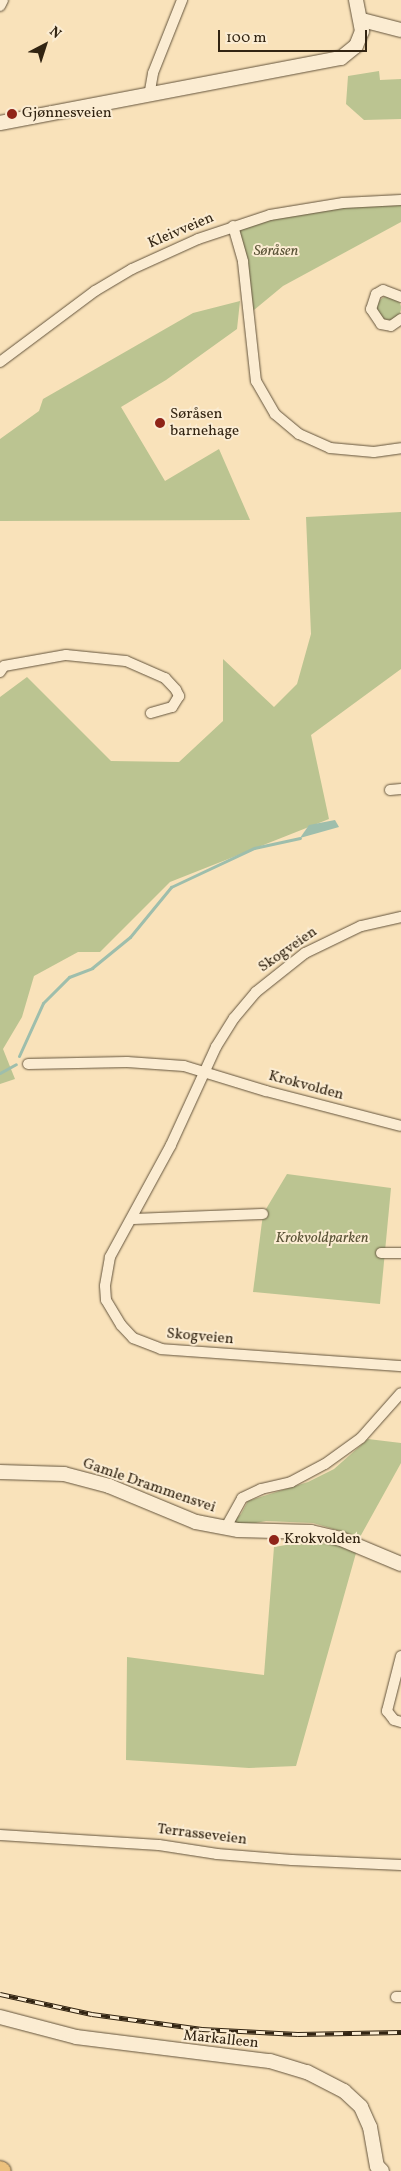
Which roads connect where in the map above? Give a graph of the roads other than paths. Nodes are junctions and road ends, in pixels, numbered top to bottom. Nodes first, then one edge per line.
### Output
1 (3, 0) edge
2 (182, 0) edge
3 (356, 0) edge
4 (0, 6) edge
5 (362, 26) junction
6 (401, 31) edge
7 (149, 96) junction
8 (0, 123) edge
9 (401, 200) edge
10 (233, 226) junction
11 (401, 296) edge
12 (401, 318) edge
13 (0, 362) edge
14 (401, 448) edge
15 (0, 672) edge
16 (151, 713) dead end
17 (401, 789) edge
18 (390, 790) dead end
19 (401, 916) edge
20 (28, 1064) dead end
21 (204, 1072) junction
22 (401, 1126) edge
23 (263, 1214) dead end
24 (132, 1219) junction
25 (381, 1253) dead end
26 (401, 1254) edge
27 (401, 1366) edge
28 (401, 1393) edge
29 (0, 1472) edge
30 (225, 1528) junction
31 (401, 1564) edge
32 (401, 1656) edge
33 (401, 1722) edge
34 (0, 1835) edge
35 (401, 1865) edge
36 (0, 2017) edge
37 (382, 2171) edge

1 - 4 street
2 - 7 street
3 - 5 main road
5 - 6 main road
5 - 7 main road
7 - 8 main road
9 - 10 street, Kleivveien
10 - 13 street, Kleivveien
10 - 14 street
11 - 12 street
15 - 16 street
17 - 18 street
19 - 21 street, Skogveien
20 - 21 street
21 - 22 street, Krokvolden
21 - 24 street, Skogveien
23 - 24 street
24 - 27 street, Skogveien
25 - 26 street
28 - 30 street
29 - 30 main road, Gamle Drammensvei
30 - 31 main road, Gamle Drammensvei
32 - 33 street
34 - 35 street, Terrasseveien
36 - 37 main road, Markalleen

